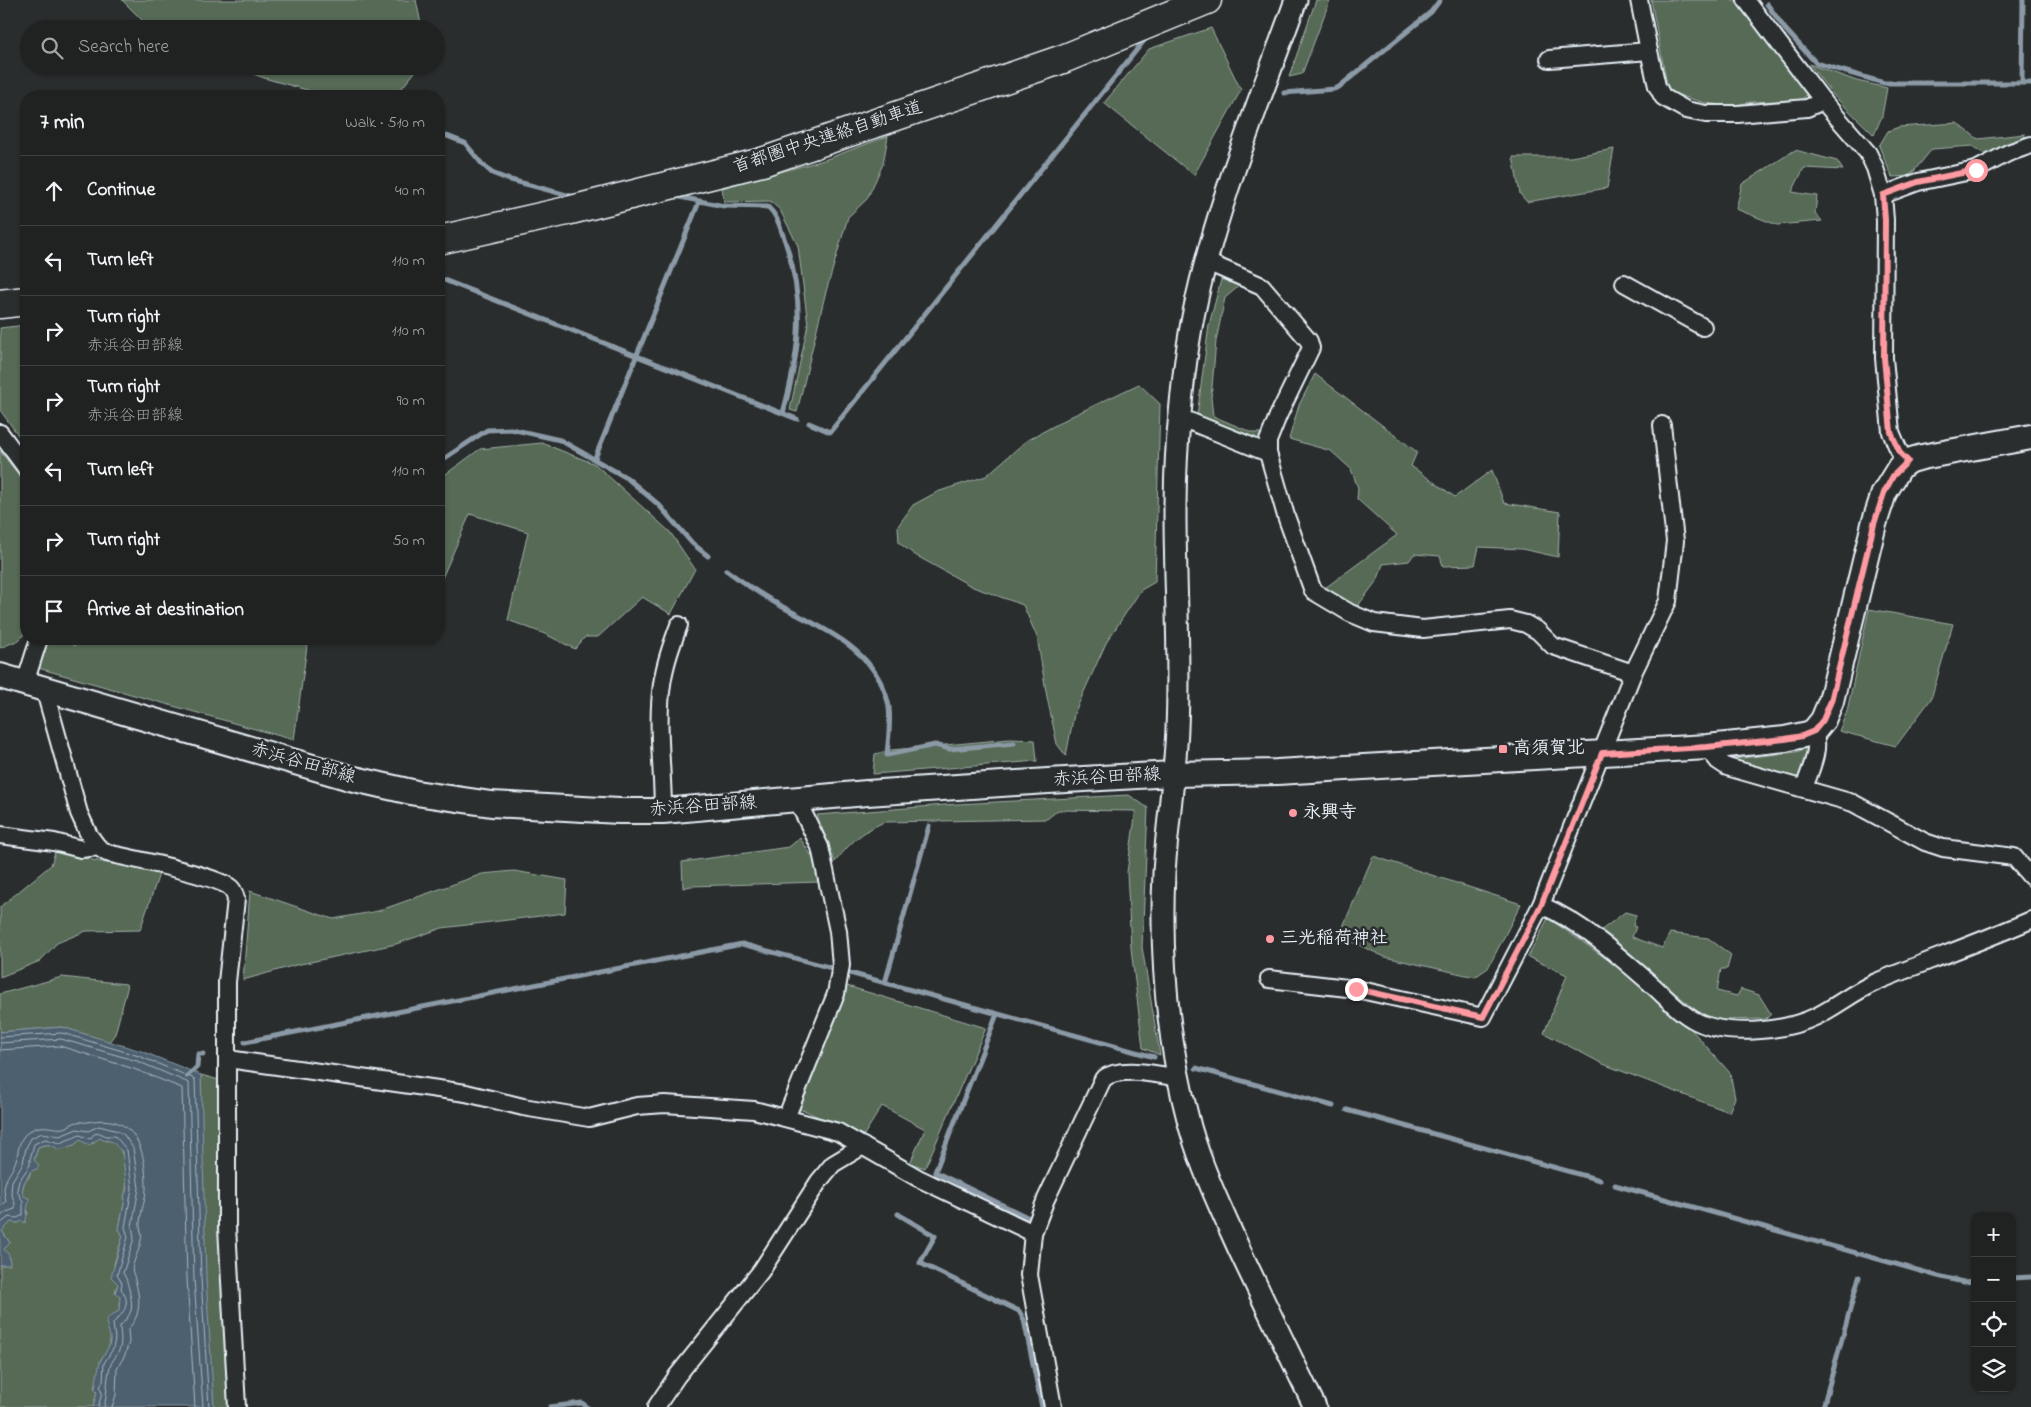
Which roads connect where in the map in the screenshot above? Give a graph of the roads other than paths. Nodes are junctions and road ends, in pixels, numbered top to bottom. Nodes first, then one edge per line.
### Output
1 (1207, 0) edge
2 (1296, 0) edge
3 (1639, 0) edge
4 (1746, 0) edge
5 (1649, 51) junction
6 (1549, 59) dead end
7 (1823, 101) junction
8 (2031, 145) edge
9 (1883, 195) junction
10 (445, 239) edge
11 (1207, 262) junction
12 (1624, 283) dead end
13 (20, 302) edge
14 (0, 304) edge
15 (1702, 327) dead end
16 (1179, 417) junction
17 (1662, 425) dead end
18 (0, 433) edge
19 (2031, 437) edge
20 (1268, 453) junction
21 (20, 460) edge
22 (1908, 461) junction
23 (679, 625) dead end
24 (38, 645) edge
25 (1633, 674) junction
26 (0, 676) edge
27 (35, 686) junction
28 (1814, 731) junction
29 (1707, 747) junction
30 (1602, 753) junction
31 (1173, 774) junction
32 (1804, 788) junction
33 (797, 800) junction
34 (663, 811) junction
35 (0, 835) edge
36 (98, 847) junction
37 (2031, 877) edge
38 (1541, 905) junction
39 (2031, 920) edge
40 (1269, 979) dead end
41 (228, 1059) junction
42 (1180, 1078) junction
43 (786, 1118) junction
44 (864, 1146) junction
45 (1033, 1233) junction
46 (238, 1407) edge
47 (656, 1407) edge
48 (1052, 1407) edge
49 (1315, 1407) edge

1 - 10 highway, 首都圏中央連絡自動車道
2 - 11 street
3 - 5 street
4 - 7 street
5 - 6 street
5 - 7 street
7 - 9 street
8 - 9 street
9 - 22 street
11 - 16 street
11 - 20 street
12 - 15 street
13 - 14 highway
16 - 20 street
16 - 31 street
17 - 25 street
18 - 21 street
19 - 22 main road
20 - 25 street
22 - 28 main road
23 - 34 street
24 - 27 street
25 - 30 street
26 - 27 main road, 赤浜谷田部線
27 - 34 main road, 赤浜谷田部線
27 - 36 street
28 - 29 main road, 赤浜谷田部線
28 - 32 street
29 - 30 main road, 赤浜谷田部線
29 - 32 street
30 - 31 main road, 赤浜谷田部線
30 - 38 street
31 - 33 main road, 赤浜谷田部線
31 - 42 street
32 - 37 street
33 - 34 main road, 赤浜谷田部線
33 - 43 street
35 - 36 street
36 - 41 street
38 - 39 street
38 - 40 street
41 - 43 street
41 - 46 street
42 - 45 street
42 - 49 street
43 - 44 street
44 - 45 street
44 - 47 street
45 - 48 street

